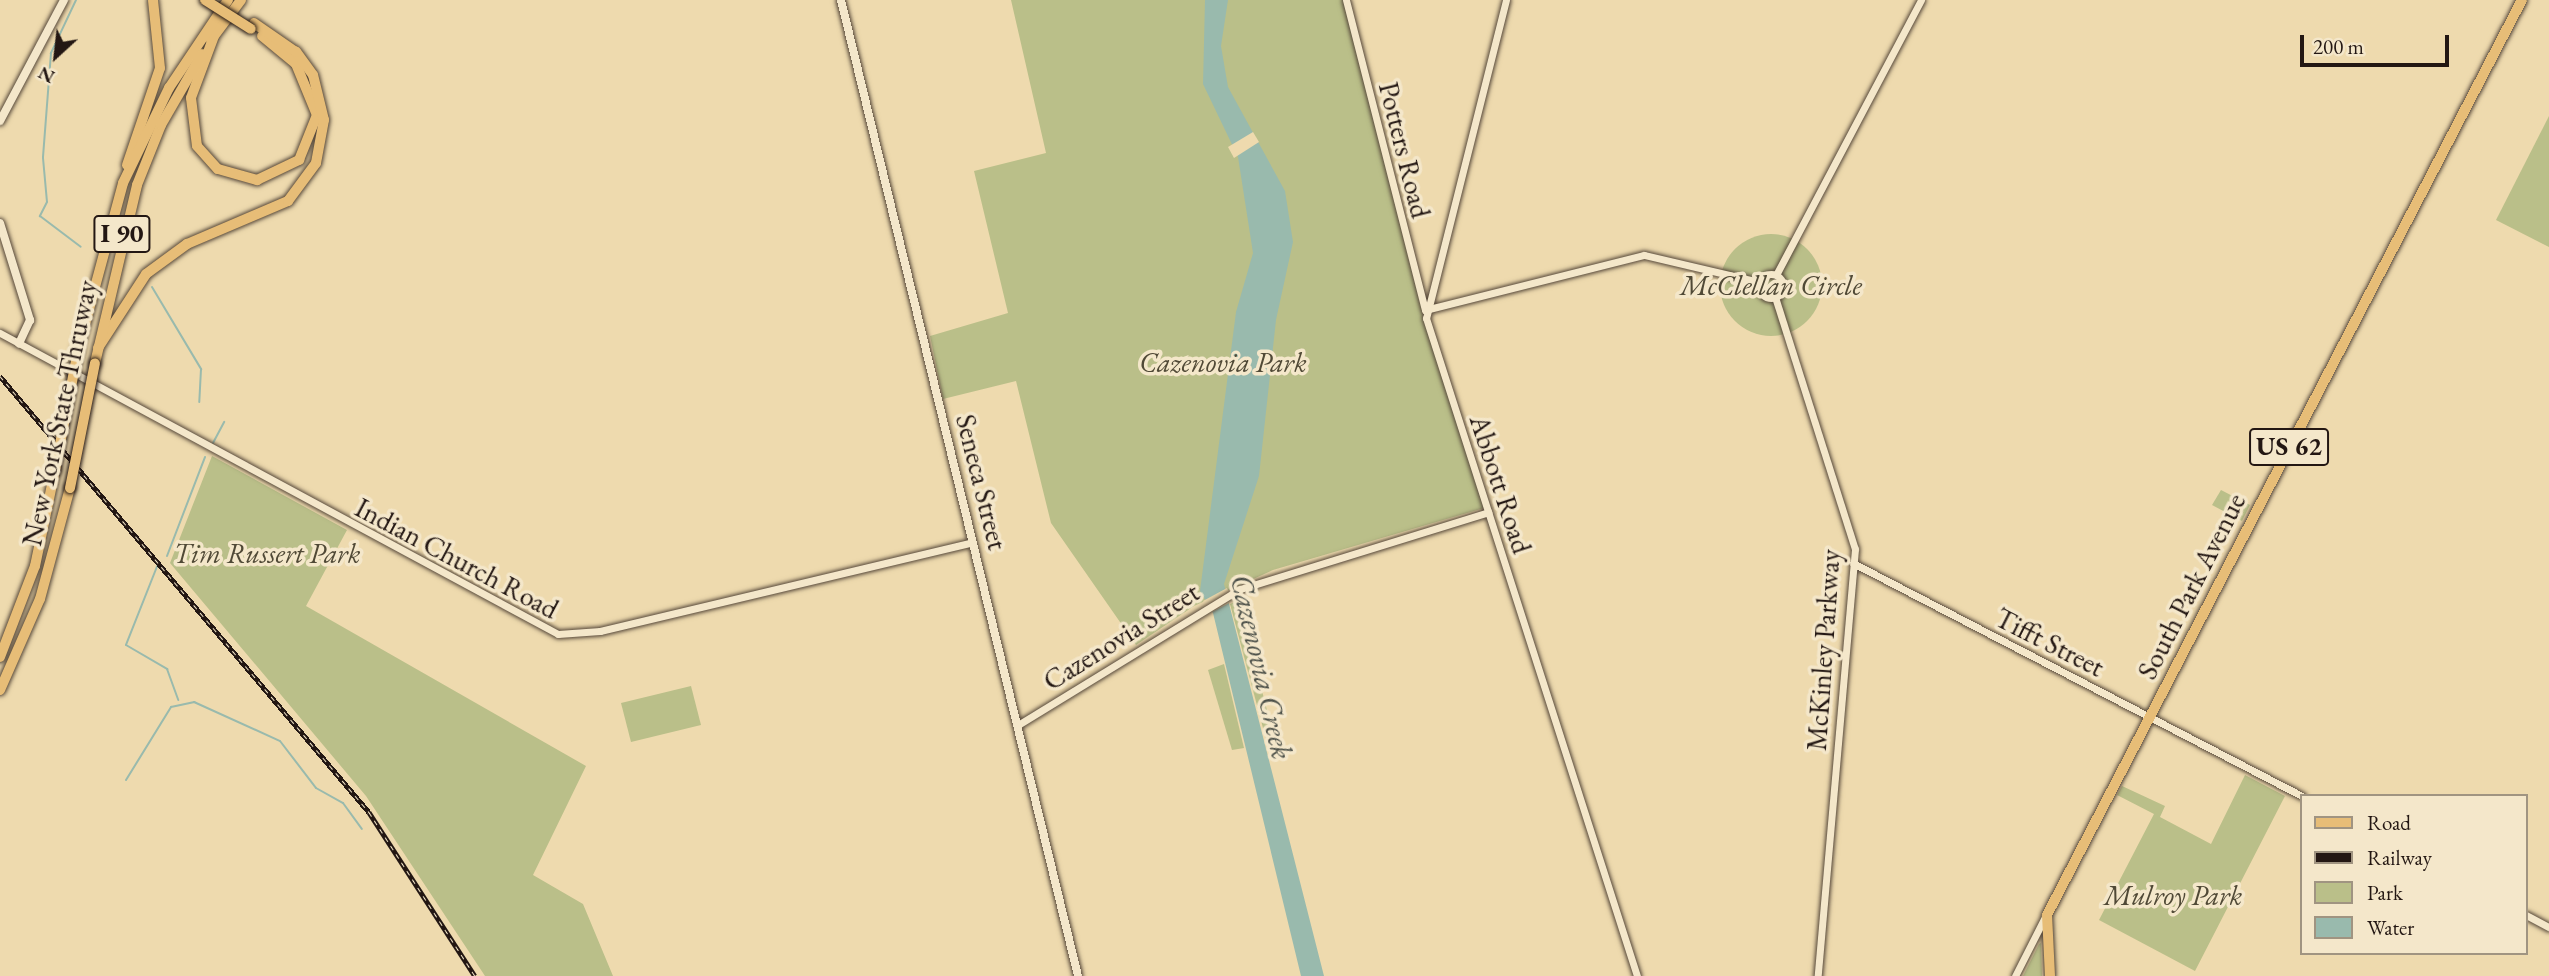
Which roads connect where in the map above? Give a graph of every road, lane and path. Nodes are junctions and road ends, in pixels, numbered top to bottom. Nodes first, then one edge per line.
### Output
1 (64, 0) edge
2 (153, 0) edge
3 (205, 0) edge
4 (217, 0) edge
5 (228, 0) edge
6 (241, 0) edge
7 (841, 0) edge
8 (1346, 0) edge
9 (1506, 0) edge
10 (1921, 0) edge
11 (2522, 0) edge
12 (252, 26) junction
13 (214, 36) junction
14 (0, 121) edge
15 (123, 183) junction
16 (0, 223) edge
17 (1776, 275) junction
18 (1759, 282) junction
19 (1775, 297) junction
20 (1425, 310) junction
21 (0, 333) edge
22 (19, 344) junction
23 (98, 348) junction
24 (1488, 512) junction
25 (973, 542) junction
26 (1853, 563) junction
27 (0, 657) edge
28 (0, 690) edge
29 (2150, 716) junction
30 (1018, 725) junction
31 (2300, 795) edge
32 (2047, 915) junction
33 (2528, 916) edge
34 (2549, 927) edge
35 (1078, 976) edge
36 (1637, 976) edge
37 (1818, 976) edge
38 (2015, 976) edge
39 (2050, 976) edge

1 - 14 main road
2 - 15 highway
3 - 12 highway, bridge
4 - 12 highway
5 - 15 highway, New York State Thruway / I 90
6 - 13 highway, New York State Thruway / I 90
7 - 25 main road, Seneca Street
8 - 20 street, Potters Road
9 - 20 street
10 - 17 street
11 - 29 main road, South Park Avenue / US 62
12 - 13 highway
12 - 23 highway
13 - 23 highway, New York State Thruway / I 90
15 - 27 highway, New York State Thruway / I 90, bridge
16 - 22 main road
17 - 18 street
17 - 19 street
18 - 19 street
18 - 20 street
19 - 26 street, McKinley Parkway
20 - 24 street, Abbott Road
21 - 22 street, Indian Church Road
22 - 25 street, Indian Church Road
23 - 28 highway, New York State Thruway / I 90, bridge
24 - 30 street, Cazenovia Street
24 - 36 street, Abbott Road
25 - 30 main road, Seneca Street
26 - 29 street, Tifft Street
26 - 37 street, McKinley Parkway
29 - 31 street, Tifft Street
29 - 32 main road, South Park Avenue / US 62
30 - 35 main road, Seneca Street
32 - 38 street
32 - 39 main road
33 - 34 street

